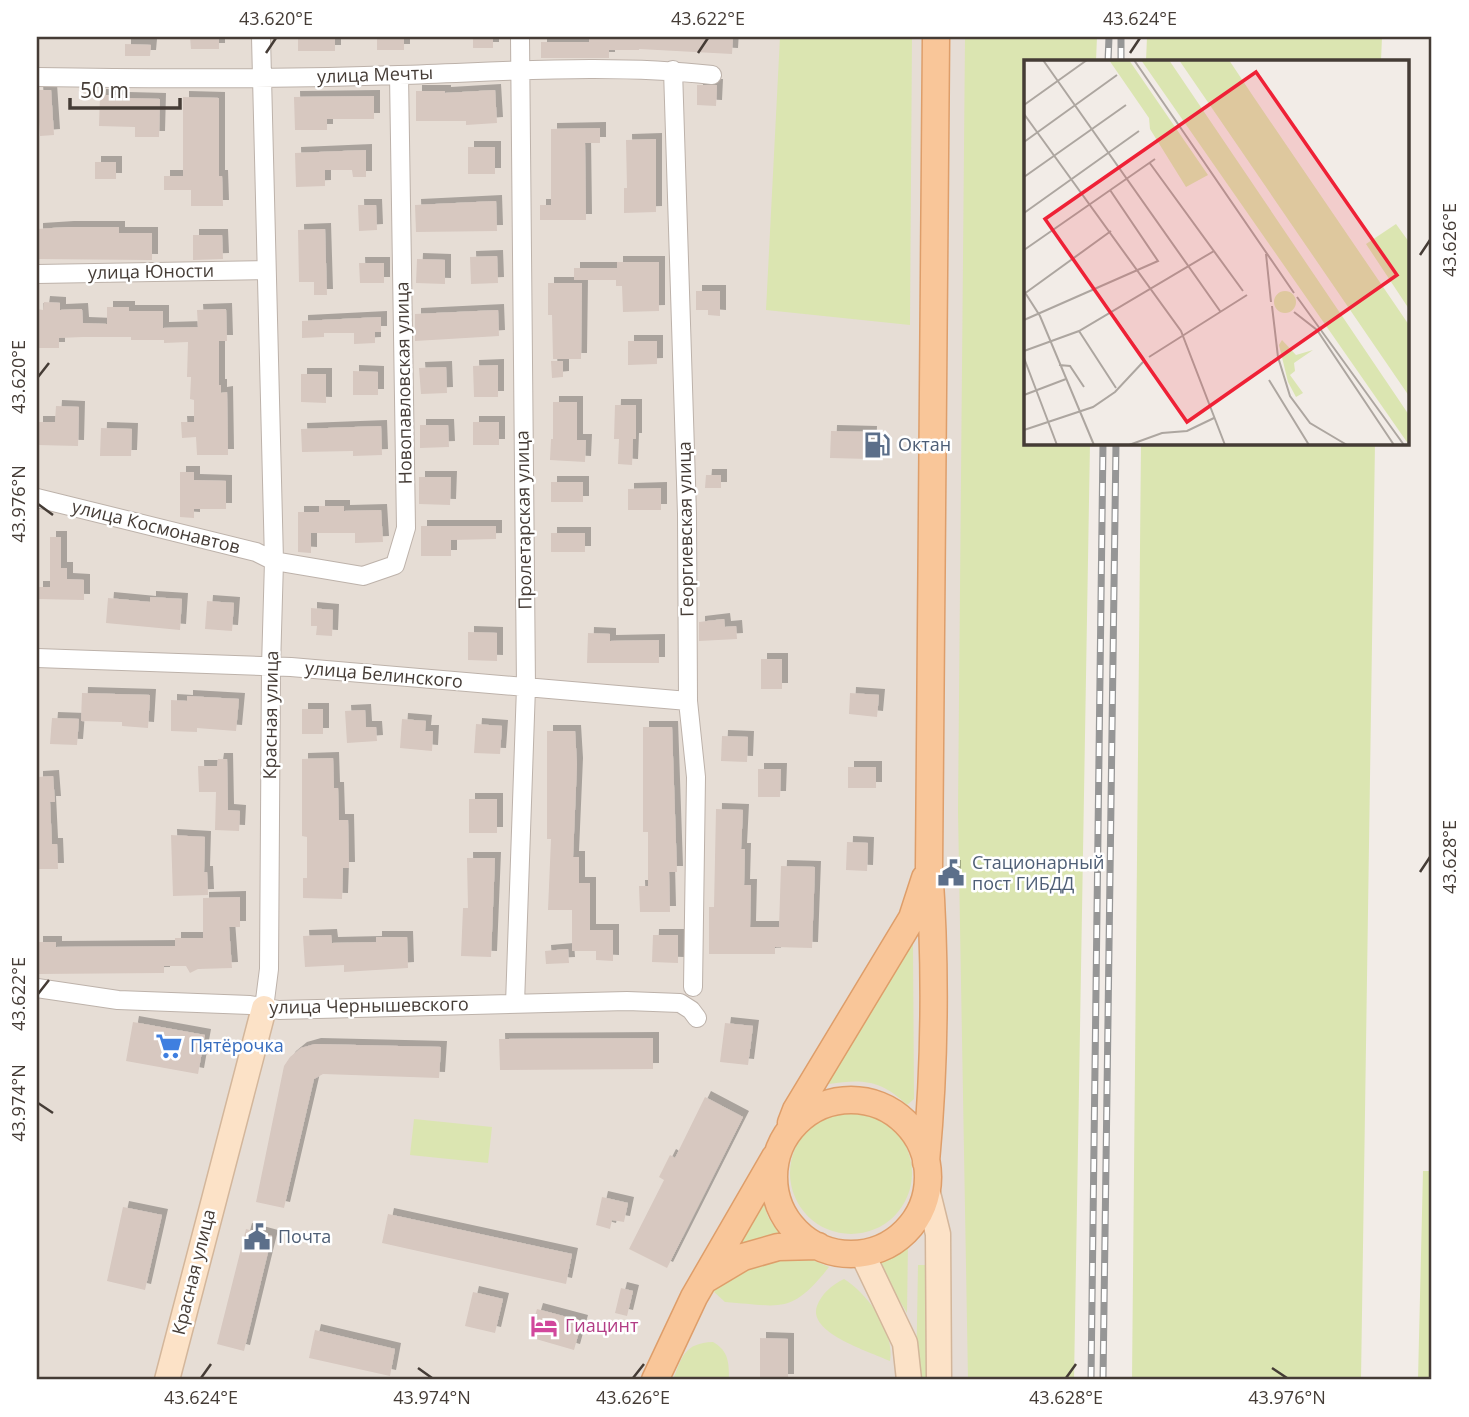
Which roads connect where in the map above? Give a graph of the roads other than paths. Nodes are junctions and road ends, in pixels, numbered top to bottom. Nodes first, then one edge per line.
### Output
1 (261, 37) edge
2 (520, 37) edge
3 (936, 37) edge
4 (519, 70) junction
5 (673, 71) junction
6 (399, 75) junction
7 (712, 75) dead end
8 (37, 77) edge
9 (262, 79) junction
10 (266, 270) junction
11 (37, 274) edge
12 (37, 498) edge
13 (274, 561) junction
14 (37, 658) edge
15 (271, 667) junction
16 (526, 687) junction
17 (688, 701) junction
18 (929, 867) junction
19 (693, 987) dead end
20 (37, 988) edge
21 (515, 1003) junction
22 (264, 1009) junction
23 (697, 1018) dead end
24 (782, 1143) junction
25 (926, 1162) junction
26 (927, 1189) junction
27 (818, 1246) junction
28 (862, 1253) junction
29 (705, 1280) junction
30 (167, 1380) edge
31 (655, 1380) edge
32 (909, 1380) edge
33 (939, 1380) edge

1 - 9 street, Красная улица
2 - 4 street, Пролетарская улица
3 - 18 main road
4 - 5 street, улица Мечты
4 - 6 street, улица Мечты
4 - 16 street, Пролетарская улица
5 - 7 street, улица Мечты
5 - 17 street, Георгиевская улица
6 - 9 street, улица Мечты
6 - 13 street, Новопавловская улица
8 - 9 street, улица Мечты
9 - 10 street, Красная улица
10 - 11 street, улица Юности
10 - 13 street, Красная улица
12 - 13 street, улица Космонавтов
13 - 15 street, Красная улица
14 - 15 street, улица Белинского
15 - 16 street, улица Белинского
15 - 22 street, Красная улица
16 - 17 street, улица Белинского
16 - 21 street, Пролетарская улица
17 - 19 street, Георгиевская улица
18 - 24 main road
18 - 25 main road
20 - 22 street, улица Чернышевского
21 - 22 street, улица Чернышевского
21 - 23 street, улица Чернышевского
22 - 30 street, Красная улица
24 - 25 main road
24 - 27 main road
24 - 29 main road
25 - 26 main road
26 - 28 main road
26 - 33 street
27 - 28 main road
27 - 29 main road
28 - 32 street
29 - 31 main road

